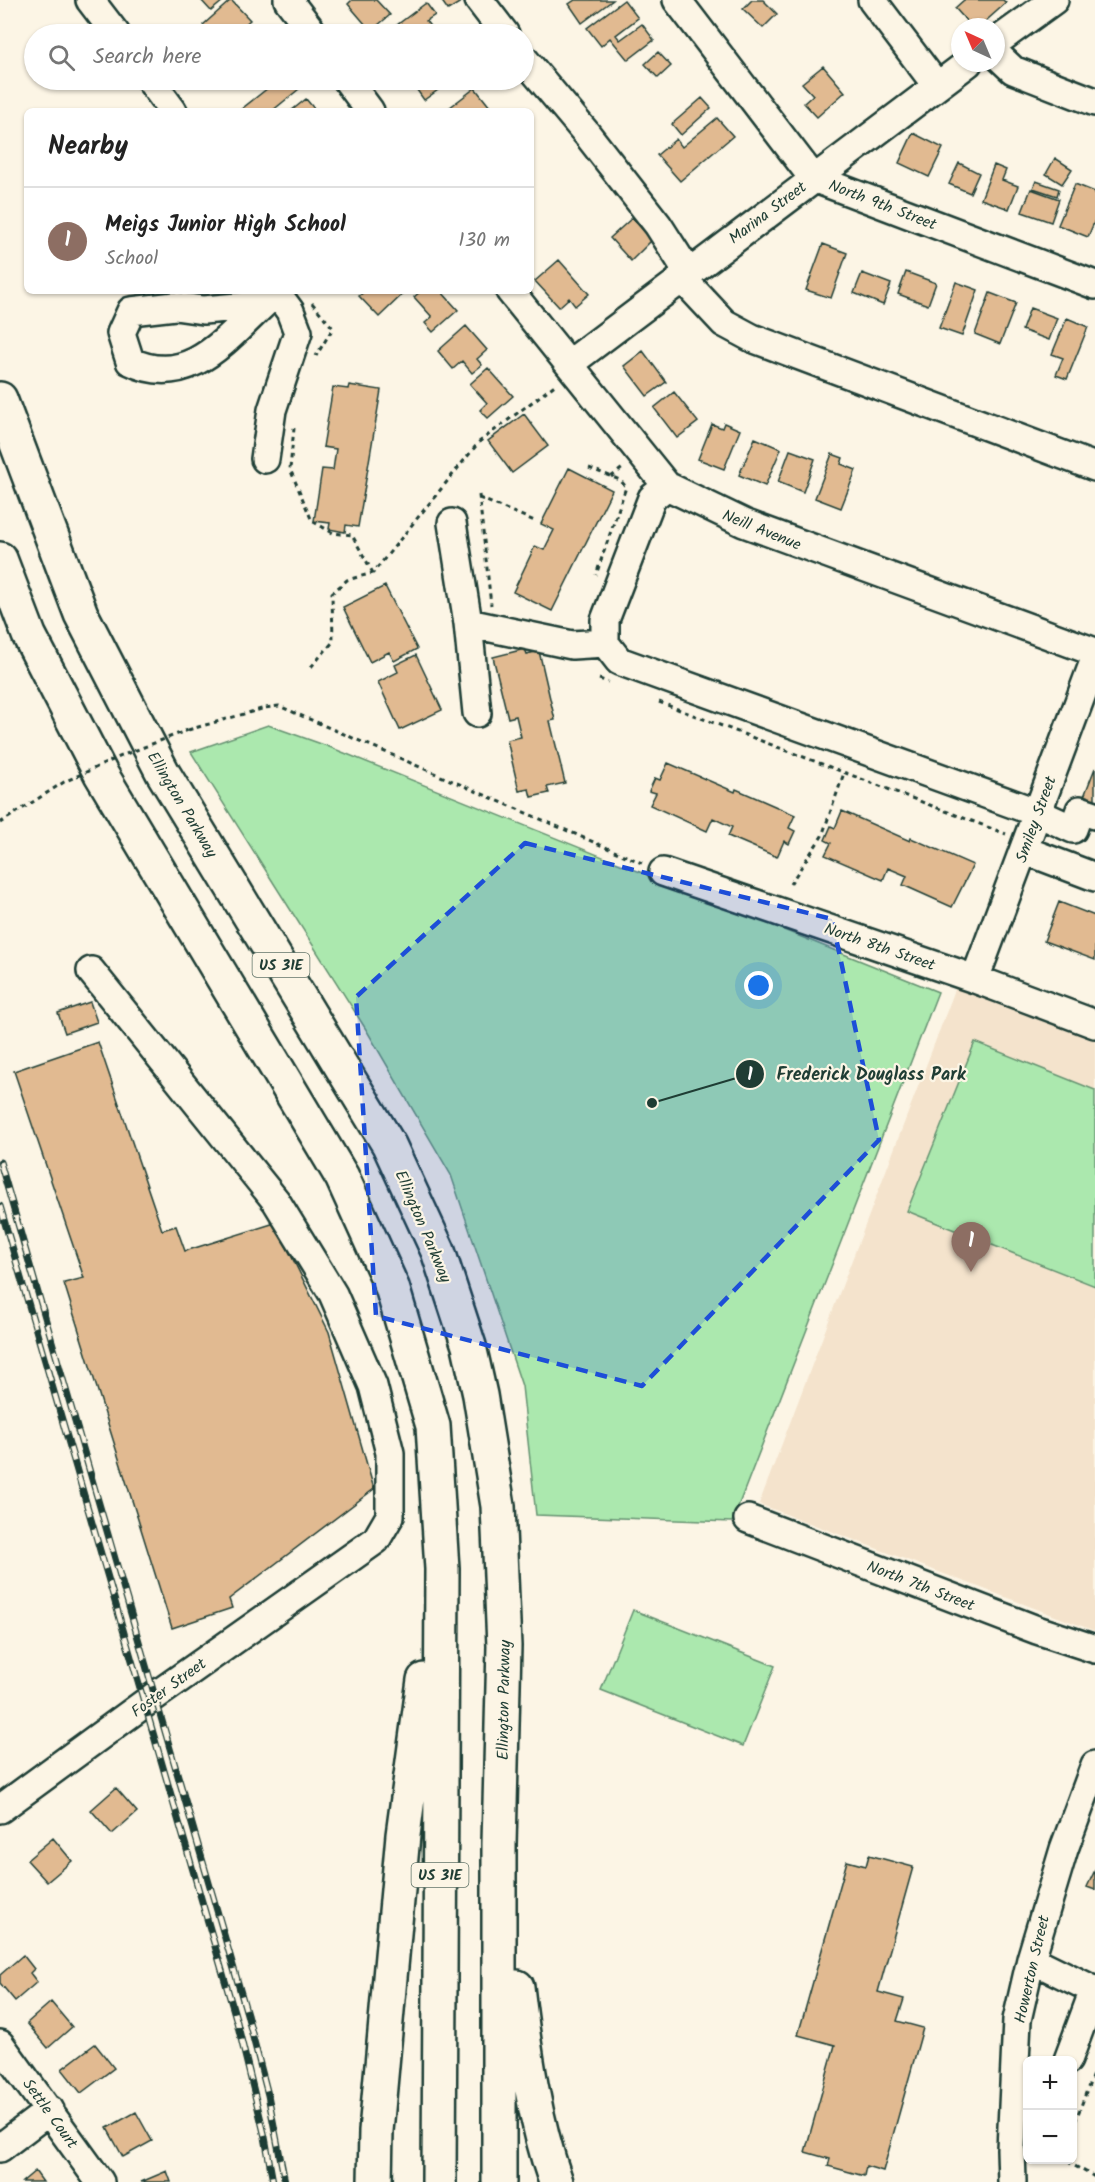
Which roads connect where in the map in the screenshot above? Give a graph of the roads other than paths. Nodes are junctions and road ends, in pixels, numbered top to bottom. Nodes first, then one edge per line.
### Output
1 (90, 0) edge
2 (288, 0) edge
3 (479, 0) edge
4 (677, 0) edge
5 (872, 0) edge
6 (1054, 0) edge
7 (108, 24) edge
8 (306, 24) edge
9 (497, 24) edge
10 (1005, 35) edge
11 (1005, 62) edge
12 (534, 71) edge
13 (956, 72) edge
14 (937, 86) junction
15 (157, 90) edge
16 (354, 90) edge
17 (1095, 102) edge
18 (171, 108) edge
19 (368, 108) edge
20 (813, 178) junction
21 (685, 275) junction
22 (1095, 285) edge
23 (512, 294) edge
24 (272, 296) edge
25 (563, 373) junction
26 (0, 399) edge
27 (265, 459) dead end
28 (1095, 466) edge
29 (667, 486) junction
30 (452, 523) dead end
31 (0, 559) edge
32 (468, 623) junction
33 (605, 644) junction
34 (1095, 652) edge
35 (1095, 659) edge
36 (477, 712) dead end
37 (1038, 813) junction
38 (1088, 827) edge
39 (1016, 843) junction
40 (663, 872) road end
41 (1095, 877) edge
42 (91, 971) dead end
43 (975, 979) junction
44 (1095, 1024) edge
45 (748, 1519) dead end
46 (442, 1569) junction
47 (1095, 1649) edge
48 (1095, 1765) edge
49 (0, 1809) edge
50 (499, 1844) junction
51 (1031, 1959) junction
52 (0, 2044) edge
53 (1070, 2056) edge
54 (50, 2110) junction
55 (0, 2148) edge
56 (100, 2182) edge
57 (375, 2182) edge
58 (439, 2182) edge
59 (499, 2182) edge
60 (556, 2182) edge
61 (1012, 2182) edge

1 - 7 street
2 - 8 street
3 - 9 street
4 - 20 street, North 9th Street
5 - 14 street
6 - 10 street
11 - 17 street
12 - 21 street
13 - 14 street, Marina Street
14 - 20 street, Marina Street
15 - 18 street
16 - 19 street
20 - 21 street, Marina Street
20 - 22 street, North 9th Street
21 - 25 street, Marina Street
21 - 28 street
23 - 25 street, Neill Avenue
24 - 24 street
24 - 27 street
25 - 29 street, Neill Avenue
26 - 50 highway, Ellington Parkway / US 31E
29 - 33 street
29 - 34 street, Neill Avenue
30 - 32 street
31 - 46 highway, US 31E
32 - 33 street
32 - 36 street
33 - 37 street
35 - 37 street, Smiley Street
37 - 38 street
37 - 39 street, Smiley Street
39 - 41 street
39 - 43 street, Smiley Street
40 - 43 street, North 8th Street
42 - 49 street, Foster Street
43 - 44 street, North 8th Street
45 - 47 street, North 7th Street
46 - 57 highway
46 - 58 highway, US 31E
48 - 51 street, Howerton Street
50 - 59 highway, Ellington Parkway / US 31E
50 - 60 highway
51 - 53 street
51 - 61 street, Howerton Street
52 - 54 street, Settle Court
54 - 55 street
54 - 56 street, Settle Court

